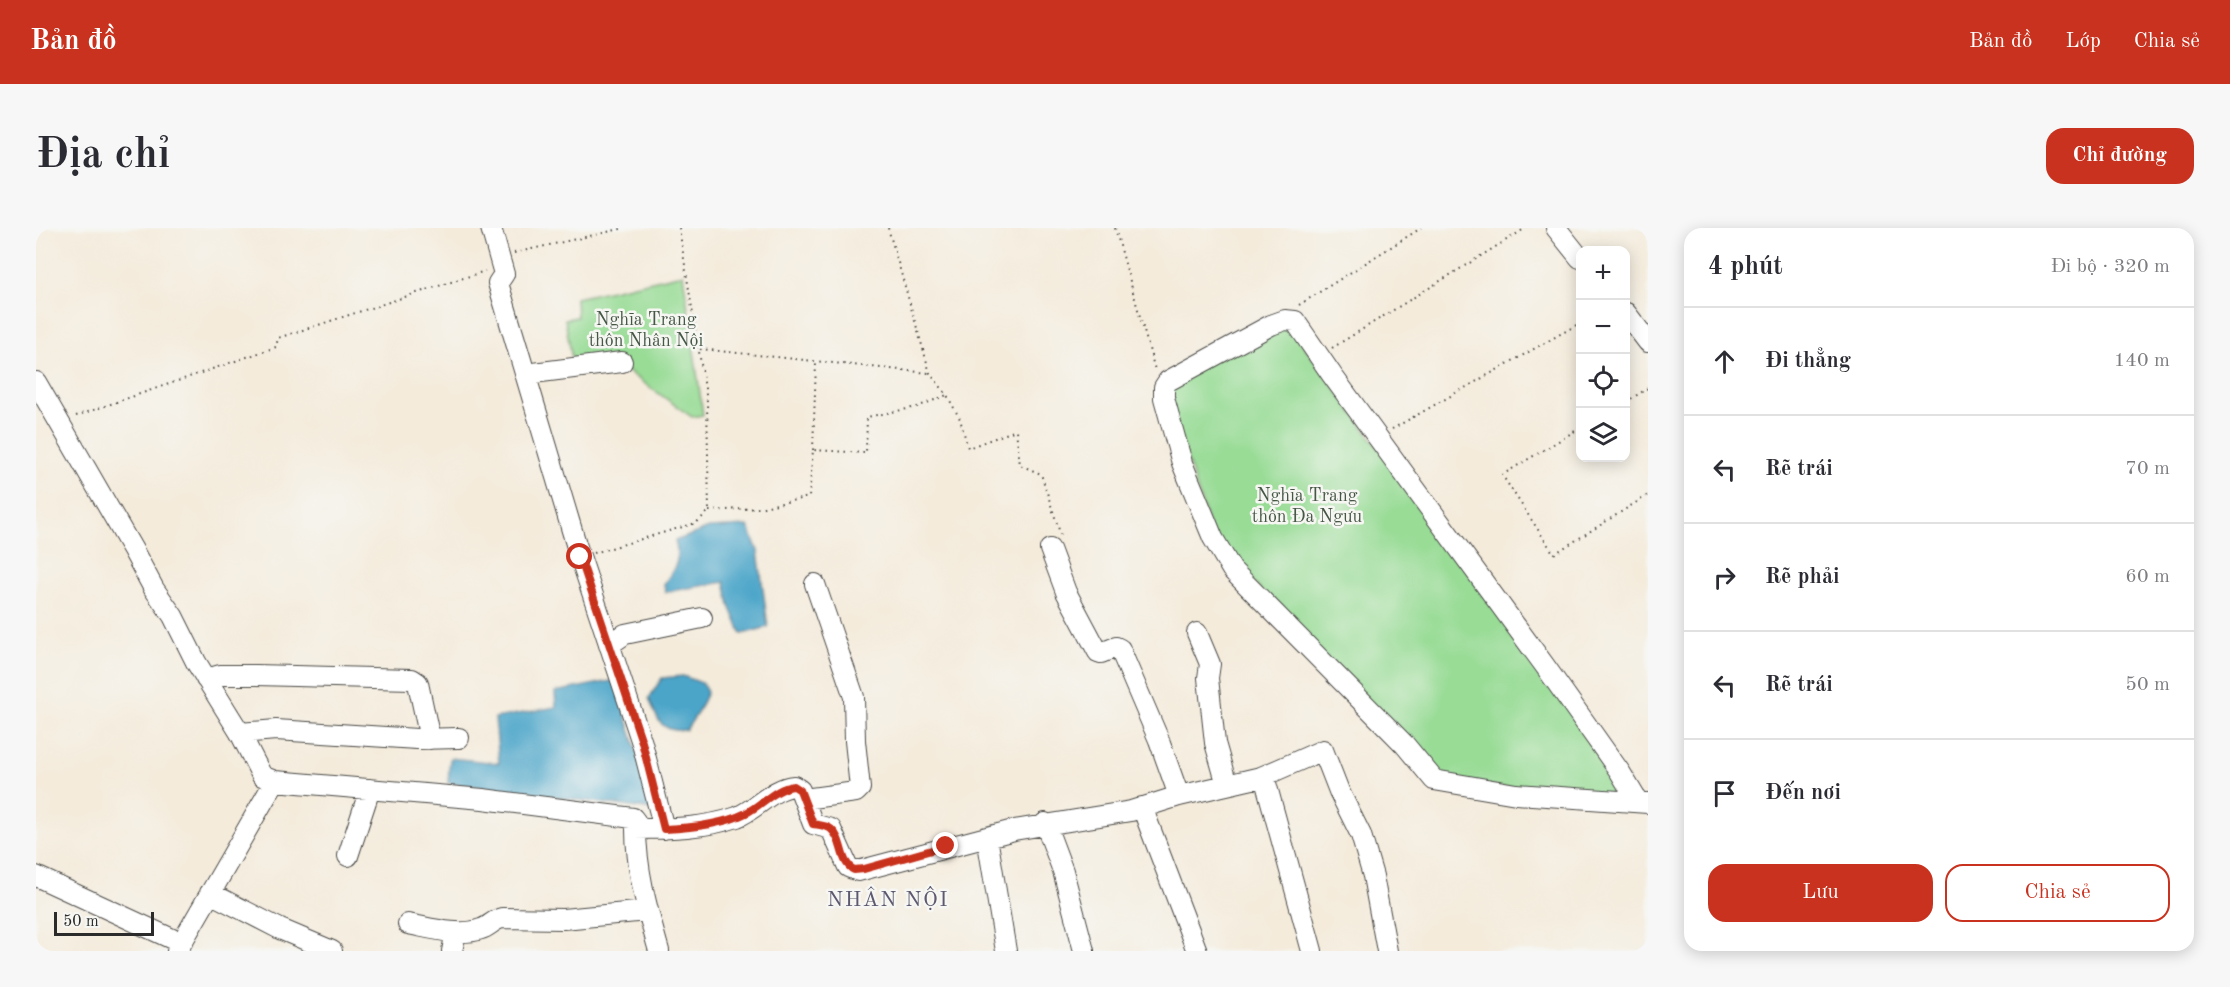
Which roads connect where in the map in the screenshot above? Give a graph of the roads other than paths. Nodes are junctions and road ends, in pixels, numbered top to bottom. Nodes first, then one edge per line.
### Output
1 (491, 228) edge
2 (1556, 228) edge
3 (1576, 252) edge
4 (1630, 318) edge
5 (1648, 342) edge
6 (622, 362) dead end
7 (525, 374) junction
8 (36, 382) edge
9 (1057, 547) road end
10 (815, 584) dead end
11 (702, 618) dead end
12 (1197, 633) dead end
13 (609, 645) junction
14 (206, 679) junction
15 (240, 733) junction
16 (459, 738) dead end
17 (430, 739) junction
18 (1264, 776) junction
19 (275, 781) junction
20 (1227, 785) junction
21 (370, 789) junction
22 (1179, 796) junction
23 (804, 799) junction
24 (1643, 802) edge
25 (1142, 807) junction
26 (1045, 823) junction
27 (636, 829) junction
28 (664, 829) junction
29 (987, 837) junction
30 (348, 856) dead end
31 (36, 876) edge
32 (210, 893) junction
33 (647, 910) junction
34 (408, 924) dead end
35 (454, 942) edge
36 (179, 947) edge
37 (332, 951) edge
38 (659, 951) edge
39 (1006, 951) edge
40 (1084, 951) edge
41 (1197, 951) edge
42 (1312, 951) edge
43 (1387, 951) edge

1 - 7 street
2 - 3 street
4 - 5 street
6 - 7 street
7 - 13 street
8 - 14 street
9 - 22 street
10 - 23 street
11 - 13 street
12 - 20 street
13 - 28 street
14 - 15 street
14 - 17 street
15 - 17 street
15 - 19 street
16 - 17 street
18 - 20 street
18 - 42 street
18 - 43 street
19 - 21 street
19 - 32 street
20 - 22 street
21 - 27 street
21 - 30 street
22 - 25 street
23 - 28 street
23 - 29 street
24 - 24 street
25 - 26 street
25 - 41 street
26 - 29 street
26 - 40 street
27 - 28 street
27 - 33 street
29 - 39 street
31 - 36 street
32 - 36 street
32 - 37 street
33 - 35 street
33 - 38 street
34 - 35 street

